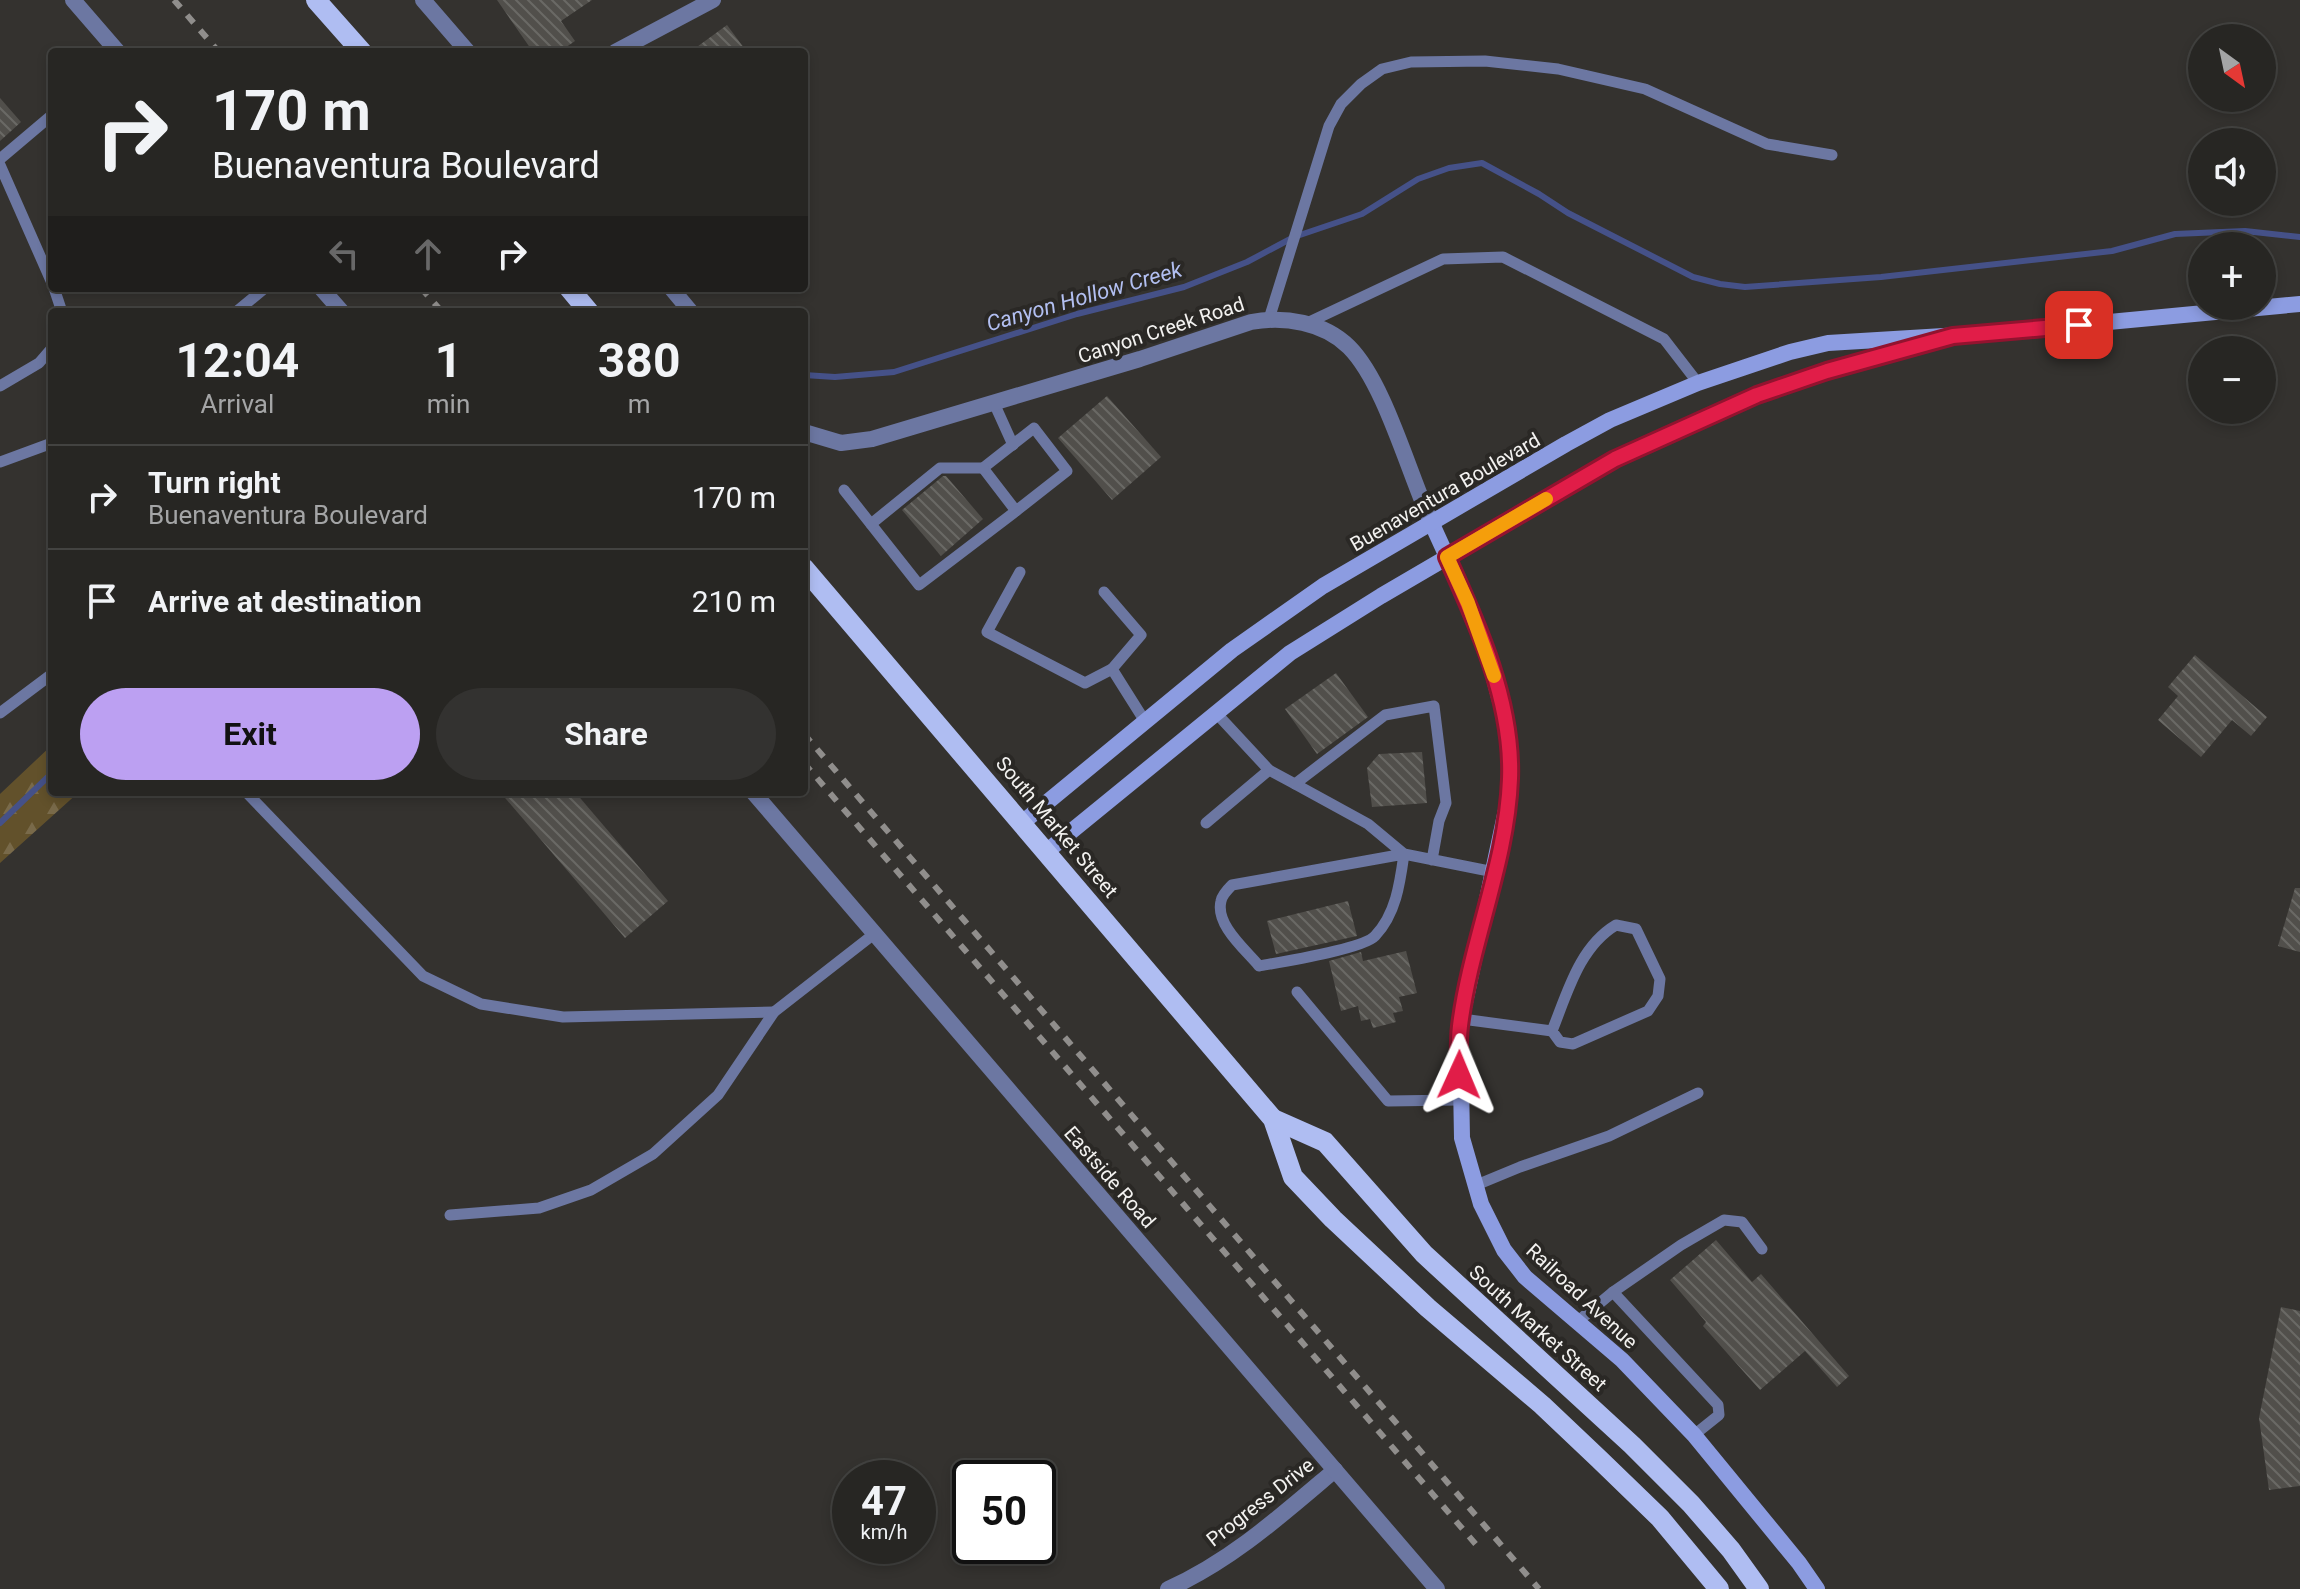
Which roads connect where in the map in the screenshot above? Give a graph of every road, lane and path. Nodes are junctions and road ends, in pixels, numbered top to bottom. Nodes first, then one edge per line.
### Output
1 (73, 0) edge
2 (316, 0) edge
3 (423, 0) edge
4 (713, 0) edge
5 (115, 48) edge
6 (358, 48) edge
7 (465, 48) edge
8 (623, 48) edge
9 (48, 119) edge
10 (1832, 155) dead end
11 (0, 162) edge
12 (48, 273) edge
13 (260, 292) edge
14 (324, 292) edge
15 (573, 292) edge
16 (674, 292) edge
17 (2300, 304) edge
18 (241, 308) edge
19 (338, 308) edge
20 (586, 308) edge
21 (688, 308) edge
22 (1269, 319) junction
23 (1305, 324) junction
24 (1953, 336) junction
25 (48, 353) edge
26 (1698, 383) junction
27 (0, 386) edge
28 (994, 403) junction
29 (808, 434) edge
30 (48, 444) edge
31 (1013, 445) junction
32 (0, 462) edge
33 (983, 468) junction
34 (844, 490) dead end
35 (1016, 511) junction
36 (871, 524) junction
37 (1432, 524) junction
38 (1447, 557) junction
39 (1020, 572) dead end
40 (808, 573) edge
41 (1104, 592) dead end
42 (1112, 669) junction
43 (48, 677) edge
44 (0, 713) edge
45 (1217, 714) junction
46 (1146, 723) junction
47 (1269, 770) junction
48 (1295, 784) junction
49 (250, 796) edge
50 (756, 796) edge
51 (1022, 823) junction
52 (1206, 823) dead end
53 (1046, 852) junction
54 (1404, 854) junction
55 (1432, 860) junction
56 (1494, 872) junction
57 (874, 934) junction
58 (1297, 992) dead end
59 (774, 1012) junction
60 (1462, 1019) junction
61 (1552, 1031) junction
62 (1698, 1093) dead end
63 (1459, 1100) junction
64 (1273, 1119) junction
65 (1474, 1186) junction
66 (450, 1215) dead end
67 (1762, 1249) dead end
68 (1613, 1292) junction
69 (1577, 1322) junction
70 (1694, 1435) junction
71 (1335, 1470) junction
72 (1175, 1587) edge
73 (1437, 1589) edge
74 (1719, 1589) edge
75 (1759, 1589) edge
76 (1817, 1589) edge

1 - 5 street
2 - 6 main road
3 - 7 street
4 - 8 street
9 - 11 lane
10 - 22 lane
11 - 12 lane
13 - 18 lane
14 - 19 street
15 - 20 main road
16 - 21 street
17 - 24 main road, Buenaventura Boulevard
22 - 23 street, Canyon Creek Road
22 - 28 street, Canyon Creek Road
23 - 26 lane
23 - 37 street, Canyon Creek Road
24 - 26 main road, Buenaventura Boulevard
24 - 38 main road, Buenaventura Boulevard
25 - 27 lane
26 - 37 main road, Buenaventura Boulevard
28 - 29 street, Canyon Creek Road
28 - 31 lane
30 - 32 lane
31 - 33 lane
31 - 35 lane
33 - 35 lane
33 - 36 lane
34 - 36 lane
35 - 36 lane
37 - 38 main road, Canyon Creek Road
37 - 46 main road, Buenaventura Boulevard
38 - 45 main road, Buenaventura Boulevard
38 - 56 main road, Railroad Avenue
39 - 42 lane
40 - 51 main road, South Market Street
41 - 42 lane
42 - 46 lane
43 - 44 lane
45 - 47 lane
45 - 53 main road, Buenaventura Boulevard
46 - 51 main road, Buenaventura Boulevard
47 - 48 lane
47 - 52 lane
48 - 54 lane
48 - 55 lane
49 - 59 lane
50 - 57 street, Eastside Road
51 - 53 main road, South Market Street
53 - 64 main road, South Market Street
54 - 54 lane
54 - 55 lane
55 - 56 lane
56 - 60 main road, Railroad Avenue
57 - 59 lane
57 - 71 street, Eastside Road
58 - 63 lane
59 - 66 lane
60 - 61 lane
60 - 63 main road, Railroad Avenue
61 - 61 lane
62 - 65 lane
63 - 65 main road, Railroad Avenue
64 - 74 main road, South Market Street
64 - 75 main road, South Market Street
65 - 69 main road, Railroad Avenue
67 - 68 lane
68 - 69 lane
68 - 70 lane
69 - 70 main road, Railroad Avenue
70 - 76 main road, Railroad Avenue
71 - 72 street, Progress Drive
71 - 73 street, Eastside Road

